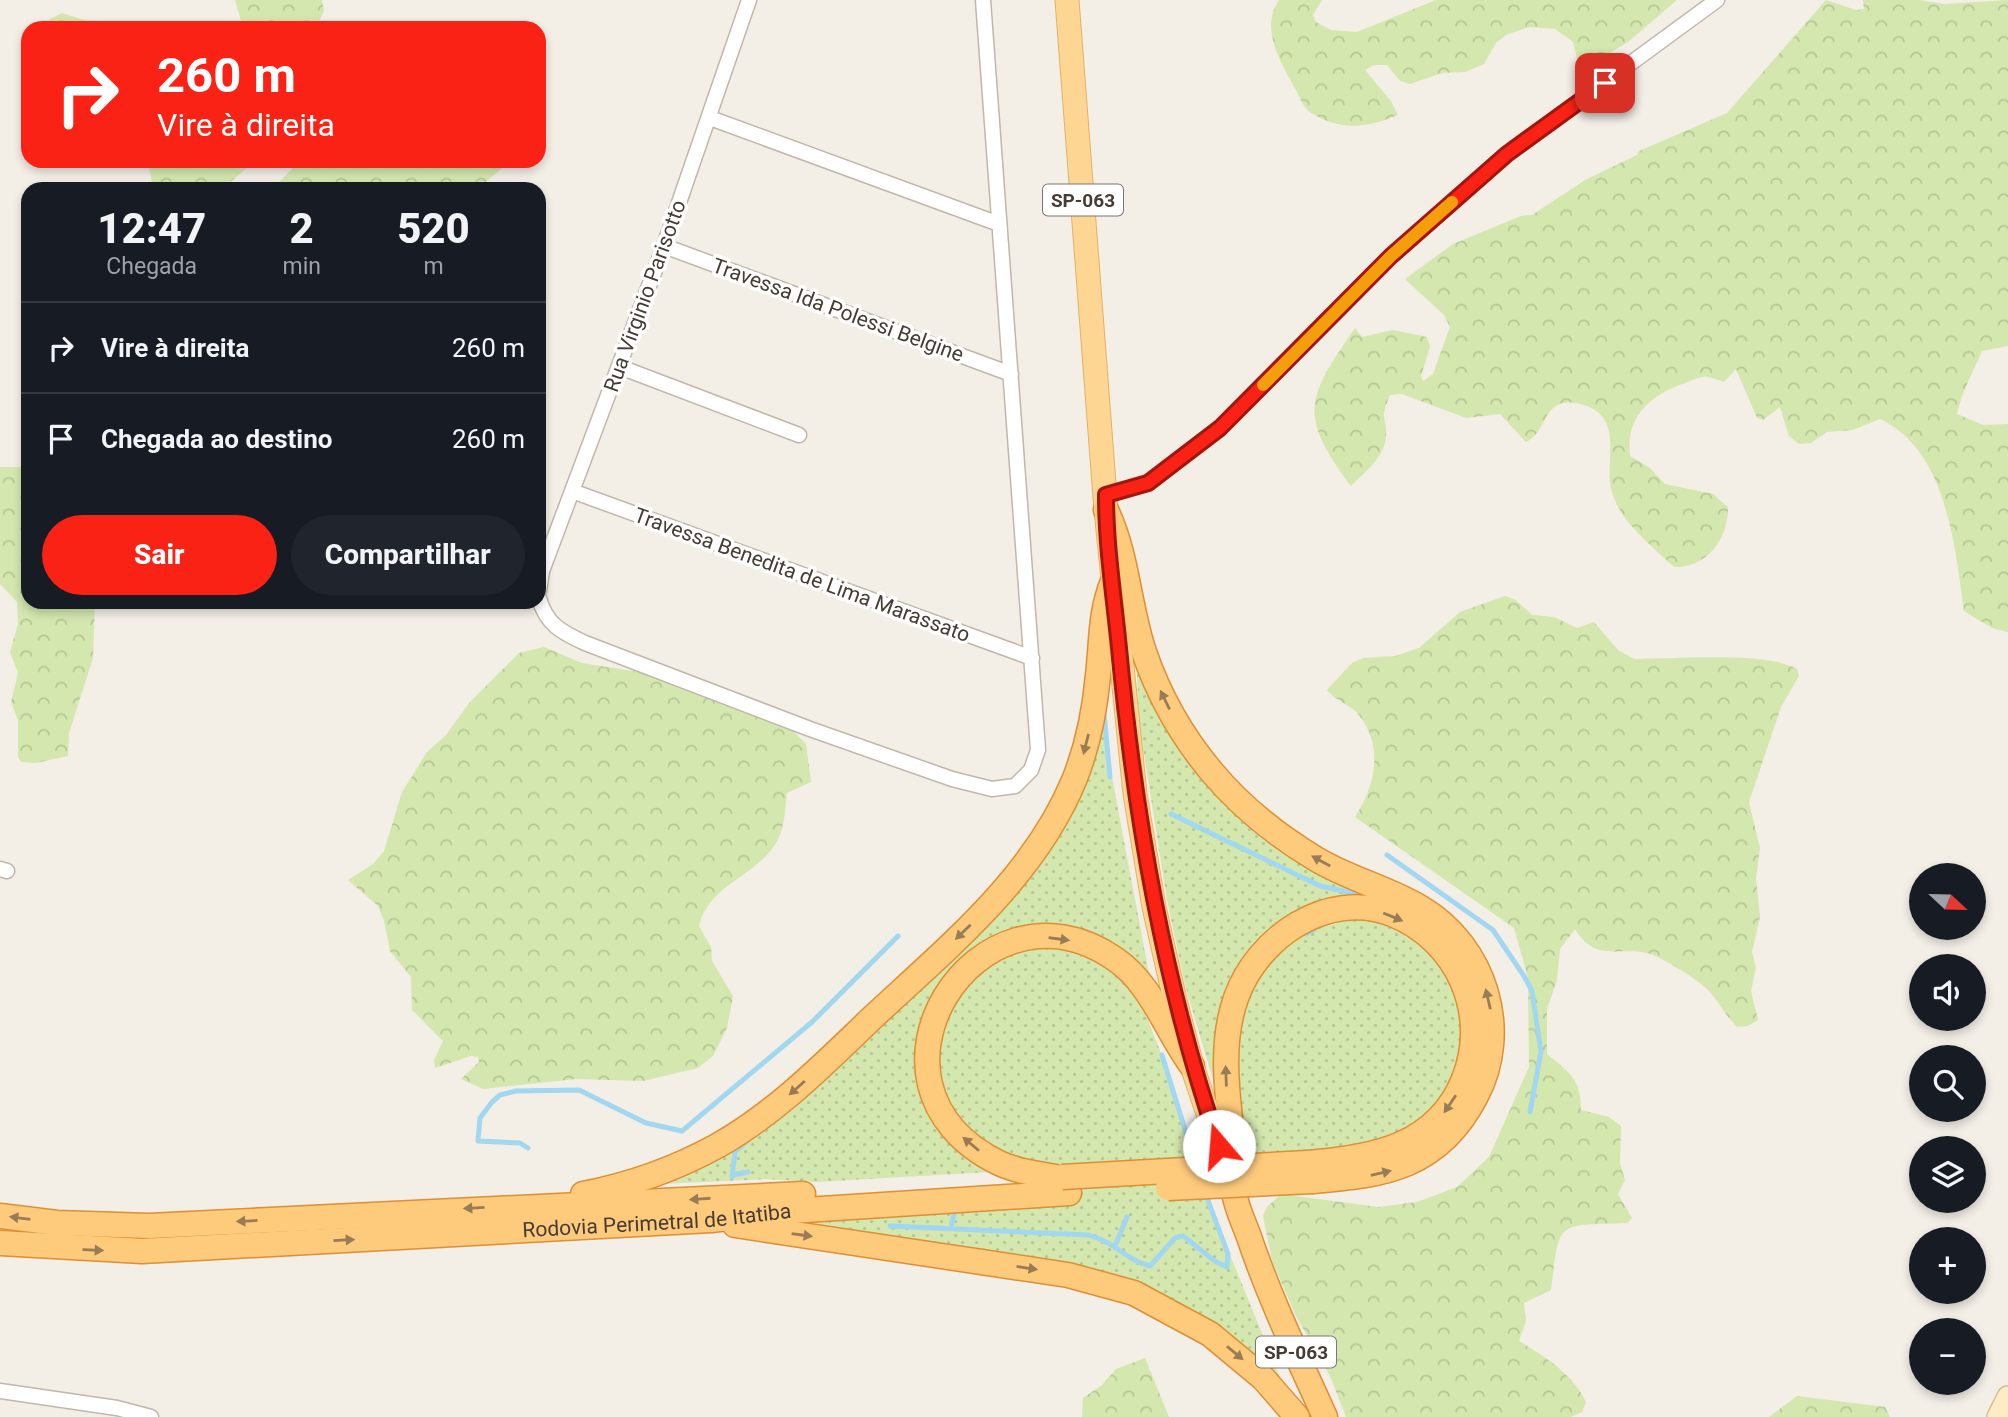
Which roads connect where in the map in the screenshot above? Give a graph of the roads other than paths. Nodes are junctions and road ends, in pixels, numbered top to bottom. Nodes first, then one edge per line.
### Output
1 (749, 0) edge
2 (983, 0) edge
3 (1068, 0) edge
4 (1717, 0) edge
5 (710, 118) junction
6 (999, 224) junction
7 (664, 246) junction
8 (620, 367) junction
9 (1011, 374) junction
10 (799, 435) dead end
11 (572, 491) junction
12 (1106, 502) junction
13 (546, 560) edge
14 (1113, 581) junction
15 (542, 609) edge
16 (1032, 658) junction
17 (1192, 1066) junction
18 (1310, 1172) junction
19 (1062, 1182) junction
20 (1234, 1193) junction
21 (542, 1205) junction
22 (0, 1216) edge
23 (711, 1220) junction
24 (0, 1243) edge
25 (0, 1391) edge
26 (2008, 1397) edge
27 (151, 1417) edge
28 (1297, 1417) edge
29 (1325, 1417) edge
30 (1997, 1417) edge

1 - 5 street, Rua Virginio Parisotto
2 - 6 street
3 - 12 main road, SP-063
4 - 12 street
5 - 6 street
5 - 7 street, Rua Virginio Parisotto
6 - 9 street
7 - 8 street, Rua Virginio Parisotto
7 - 9 street, Travessa Ida Polessi Belgine
8 - 10 street
8 - 11 street, Rua Virginio Parisotto
9 - 16 street
11 - 13 street, Rua Virginio Parisotto
11 - 16 street, Travessa Benedita de Lima Marassato
12 - 14 main road, SP-063
18 -> 12 highway
14 - 17 main road, SP-063
14 -> 21 highway
15 - 16 street
19 -> 17 highway
17 - 20 main road, SP-063
18 - 19 highway, Rodovia Perimetral de Itatiba, bridge
20 -> 18 highway
19 -> 21 highway, Rodovia Perimetral de Itatiba
19 - 23 highway, Rodovia Perimetral de Itatiba
20 - 29 highway, SP-063
21 -> 22 highway, Rodovia Perimetral de Itatiba
24 -> 23 highway, Rodovia Perimetral de Itatiba
23 -> 28 highway
25 - 27 street
26 - 30 main road

